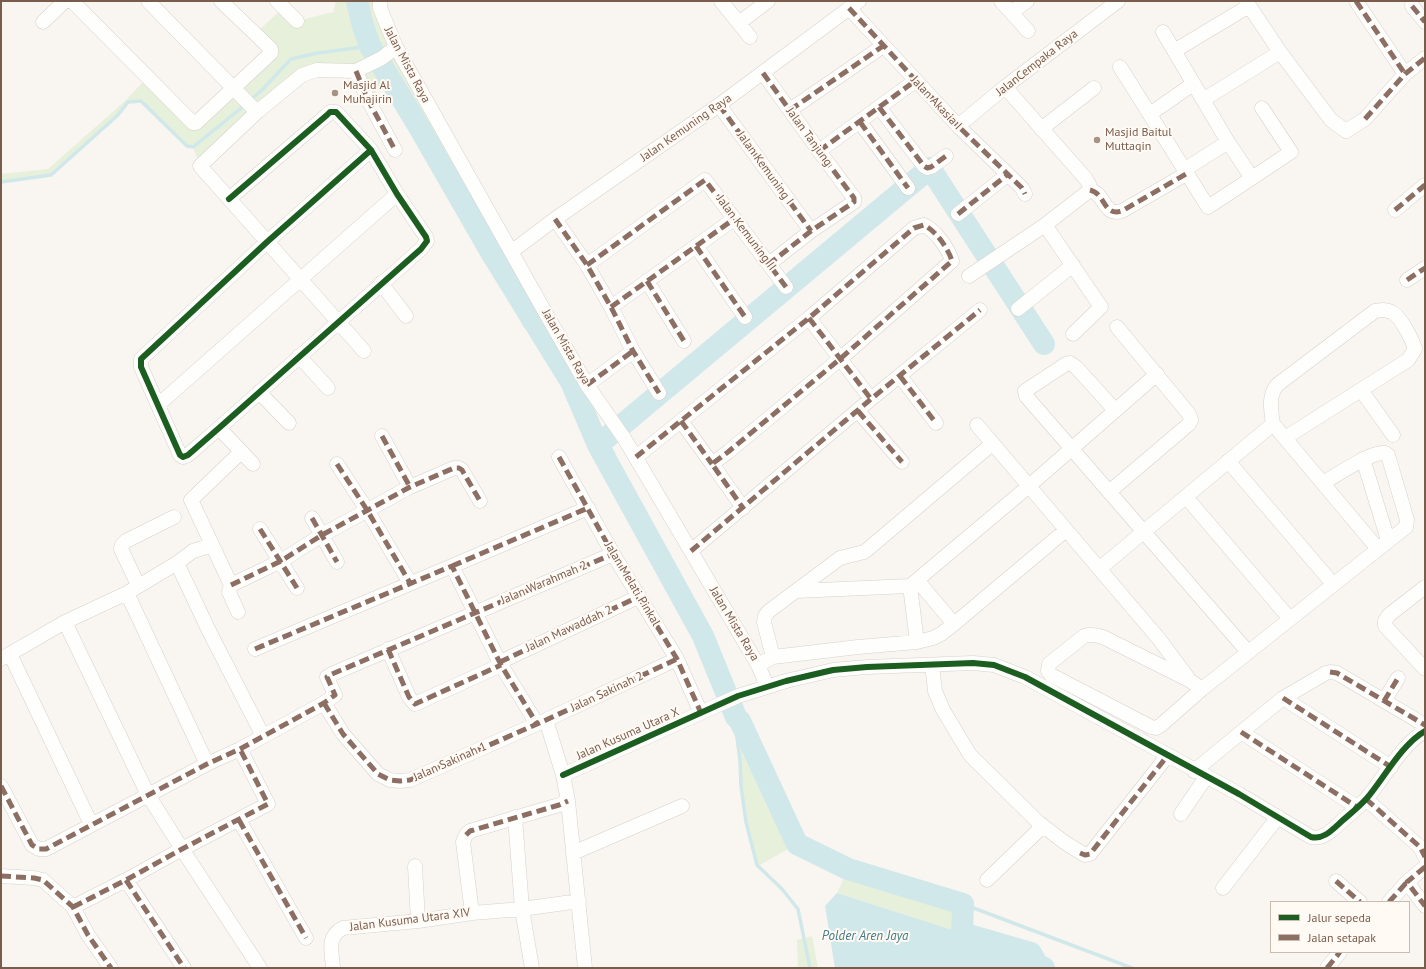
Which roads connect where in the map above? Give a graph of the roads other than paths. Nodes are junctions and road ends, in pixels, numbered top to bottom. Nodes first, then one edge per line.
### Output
1 (65, 1) edge
2 (72, 1) edge
3 (148, 1) edge
4 (221, 1) edge
5 (277, 1) edge
6 (380, 1) edge
7 (721, 1) edge
8 (768, 1) edge
9 (1001, 1) edge
10 (1027, 1) edge
11 (1118, 1) edge
12 (1356, 1) edge
13 (1247, 3) edge
14 (854, 4) edge
15 (1412, 6) dead end
16 (1012, 12) junction
17 (297, 21) dead end
18 (43, 22) dead end
19 (1425, 22) edge
20 (739, 23) junction
21 (1028, 31) dead end
22 (1162, 32) dead end
23 (750, 36) dead end
24 (883, 46) junction
25 (396, 47) junction
26 (1174, 51) junction
27 (1280, 52) junction
28 (1425, 58) edge
29 (1120, 67) dead end
30 (361, 69) junction
31 (763, 73) junction
32 (1405, 74) junction
33 (915, 81) junction
34 (1193, 84) junction
35 (1004, 87) junction
36 (1094, 88) dead end
37 (235, 90) junction
38 (1203, 100) junction
39 (719, 105) junction
40 (879, 107) junction
41 (252, 108) junction
42 (1262, 108) dead end
43 (790, 110) junction
44 (1150, 114) junction
45 (860, 122) junction
46 (958, 126) junction
47 (1042, 129) junction
48 (1228, 142) junction
49 (371, 150) junction
50 (395, 150) dead end
51 (819, 151) junction
52 (946, 156) dead end
53 (1185, 172) junction
54 (1007, 175) junction
55 (1252, 178) junction
56 (1424, 187) edge
57 (908, 188) dead end
58 (1090, 190) junction
59 (397, 194) junction
60 (1025, 194) dead end
61 (229, 199) junction
62 (1395, 210) dead end
63 (958, 214) dead end
64 (555, 219) junction
65 (734, 219) junction
66 (1045, 225) junction
67 (811, 231) junction
68 (267, 242) junction
69 (696, 246) junction
70 (511, 252) junction
71 (769, 264) junction
72 (587, 265) junction
73 (1073, 265) junction
74 (1425, 268) edge
75 (969, 276) dead end
76 (300, 279) junction
77 (1407, 280) dead end
78 (647, 281) junction
79 (381, 284) junction
80 (786, 287) dead end
81 (611, 307) junction
82 (1018, 309) dead end
83 (980, 310) dead end
84 (406, 316) dead end
85 (745, 317) dead end
86 (809, 318) junction
87 (338, 322) junction
88 (1117, 327) dead end
89 (1072, 334) dead end
90 (684, 342) dead end
91 (633, 350) junction
92 (364, 351) dead end
93 (299, 356) junction
94 (840, 358) junction
95 (1157, 374) junction
96 (900, 376) junction
97 (587, 385) junction
98 (328, 388) dead end
99 (1361, 390) junction
100 (259, 392) junction
101 (659, 393) dead end
102 (870, 399) junction
103 (158, 405) junction
104 (1115, 410) junction
105 (858, 411) junction
106 (681, 422) junction
107 (289, 423) dead end
108 (936, 423) dead end
109 (1273, 424) junction
110 (977, 425) dead end
111 (219, 428) junction
112 (382, 436) dead end
113 (1393, 436) dead end
114 (1285, 438) junction
115 (992, 444) junction
116 (1071, 449) junction
117 (241, 452) junction
118 (559, 457) dead end
119 (636, 458) junction
120 (1363, 460) junction
121 (1228, 461) junction
122 (902, 462) dead end
123 (253, 464) dead end
124 (337, 464) dead end
125 (712, 464) junction
126 (1323, 483) junction
127 (1029, 486) junction
128 (410, 487) junction
129 (1109, 492) junction
130 (1186, 497) junction
131 (480, 501) dead end
132 (588, 508) junction
133 (743, 508) junction
134 (367, 510) junction
135 (174, 517) dead end
136 (312, 518) dead end
137 (260, 529) dead end
138 (1066, 530) junction
139 (1144, 532) junction
140 (322, 535) junction
141 (1383, 544) junction
142 (212, 546) junction
143 (691, 551) junction
144 (613, 554) junction
145 (281, 561) junction
146 (337, 562) dead end
147 (177, 563) junction
148 (452, 566) junction
149 (1100, 569) junction
150 (410, 583) junction
151 (913, 583) junction
152 (1333, 584) junction
153 (231, 585) junction
154 (1425, 587) edge
155 (297, 588) dead end
156 (132, 589) junction
157 (796, 591) junction
158 (638, 597) junction
159 (238, 612) dead end
160 (475, 613) junction
161 (1290, 619) junction
162 (65, 622) junction
163 (954, 624) junction
164 (917, 642) junction
165 (255, 649) dead end
166 (388, 649) junction
167 (1248, 652) junction
168 (6, 657) edge
169 (773, 657) junction
170 (677, 659) junction
171 (500, 664) junction
172 (758, 665) junction
173 (932, 666) junction
174 (1424, 666) edge
175 (1398, 678) dead end
176 (1189, 680) junction
177 (767, 686) junction
178 (1202, 690) junction
179 (1283, 698) junction
180 (1384, 701) junction
181 (324, 703) junction
182 (702, 713) junction
183 (542, 722) junction
184 (1424, 731) edge
185 (1241, 732) junction
186 (263, 736) junction
187 (240, 749) junction
188 (1168, 755) junction
189 (207, 764) junction
190 (1391, 767) junction
191 (1200, 774) junction
192 (563, 775) junction
193 (1, 786) edge
194 (148, 795) junction
195 (568, 801) junction
196 (1362, 803) junction
197 (682, 806) dead end
198 (1181, 814) dead end
199 (515, 817) junction
200 (1278, 817) junction
201 (239, 820) junction
202 (91, 824) junction
203 (1043, 826) junction
204 (182, 848) junction
205 (573, 853) junction
206 (1425, 857) edge
207 (415, 866) dead end
208 (1425, 866) edge
209 (1, 876) edge
210 (126, 880) junction
211 (987, 880) dead end
212 (1336, 881) dead end
213 (1407, 882) junction
214 (1223, 888) dead end
215 (579, 901) junction
216 (1359, 901) edge
217 (1390, 901) edge
218 (1425, 906) edge
219 (73, 907) junction
220 (522, 909) junction
221 (472, 913) junction
222 (418, 921) junction
223 (306, 938) dead end
224 (1339, 953) edge
225 (111, 968) edge
226 (184, 968) edge
227 (260, 968) edge
228 (333, 968) edge
229 (532, 968) edge
230 (585, 968) edge
231 (1327, 968) edge

1 - 18 street
2 - 37 street
3 - 37 street
4 - 37 street
5 - 17 street
6 - 25 street, Jalan Mista Raya
7 - 20 street
8 - 20 street
9 - 16 street
10 - 16 street
11 - 35 street, JalanCempaka Raya
12 - 32 street
13 - 26 street
13 - 27 street
14 - 24 street, Jalan Akasia I
14 - 31 street, Jalan Kemuning Raya
15 - 19 street
16 - 21 street
20 - 23 street
22 - 26 street
24 - 33 street, Jalan Akasia I
24 - 43 street
25 - 30 street
25 - 70 street, Jalan Mista Raya
26 - 34 street
27 - 32 street
27 - 38 street
28 - 32 street
29 - 44 street
30 - 41 street
30 - 50 street
31 - 39 street, Jalan Kemuning Raya
31 - 43 street, Jalan Tanjung
33 - 40 street
33 - 46 street, Jalan Akasia I
34 - 38 street
34 - 44 street
35 - 46 street, JalanCempaka Raya
35 - 47 street
36 - 47 street
37 - 41 street
38 - 48 street
39 - 64 street, Jalan Kemuning Raya
39 - 67 street, Jalan Kemuning I
40 - 45 street
40 - 52 street
41 - 61 street
42 - 55 street
43 - 51 street, Jalan Tanjung
44 - 53 street
45 - 51 street
45 - 57 street
46 - 54 street, Jalan Akasia I
47 - 58 street
48 - 53 street
48 - 55 street
49 - 59 street
49 - 61 street
49 - 68 street
51 - 67 street, Jalan Tanjung
53 - 55 street
53 - 58 street
54 - 60 street, Jalan Akasia I
54 - 63 street
56 - 62 street
58 - 66 street
59 - 76 street
59 - 79 street
61 - 68 street
64 - 70 street, Jalan Kemuning Raya
64 - 72 street
65 - 69 street
65 - 71 street, Jalan Kemuning II
65 - 72 street, Jalan Kemuning II
66 - 73 street
66 - 75 street
67 - 71 street
68 - 76 street
68 - 103 street
69 - 78 street
69 - 85 street
70 - 97 street, Jalan Mista Raya
71 - 80 street, Jalan Kemuning II
72 - 81 street
73 - 82 street
73 - 89 street
74 - 77 street
76 - 87 street
76 - 103 street
78 - 81 street
78 - 90 street
79 - 84 street
79 - 87 street
81 - 91 street
83 - 96 street
86 - 94 street
86 - 94 street
86 - 106 street
87 - 92 street
87 - 93 street
88 - 95 street
91 - 97 street
91 - 101 street
93 - 98 street
93 - 100 street
94 - 102 street
94 - 125 street
95 - 104 street
95 - 129 street
96 - 102 street
96 - 108 street
97 - 119 street, Jalan Mista Raya
99 - 109 street
99 - 113 street
99 - 114 street
100 - 107 street
100 - 111 street
102 - 105 street
103 - 111 street
104 - 116 street
104 - 116 street
105 - 122 street
105 - 133 street
106 - 119 street
106 - 125 street
109 - 114 street
109 - 121 street
110 - 115 street
111 - 117 street
112 - 128 street
114 - 126 street
115 - 127 street
115 - 157 street
116 - 127 street
116 - 129 street
117 - 123 street
117 - 142 street
118 - 132 street, Jalan Melati Pinkal
119 - 143 street, Jalan Mista Raya
120 - 126 street
120 - 141 street
120 - 141 street
121 - 130 street
121 - 152 street
124 - 134 street
125 - 133 street
126 - 141 street
127 - 138 street
127 - 151 street
128 - 131 street
128 - 134 street
129 - 139 street
130 - 139 street
130 - 161 street
132 - 144 street, Jalan Melati Pinkal
132 - 148 street
133 - 143 street
134 - 140 street
134 - 150 street
135 - 156 street
136 - 140 street
137 - 145 street
138 - 149 street
138 - 163 street
139 - 149 street
139 - 167 street
140 - 145 street
140 - 146 street
141 - 152 street
142 - 147 street
142 - 153 street
143 - 172 street, Jalan Mista Raya
144 - 158 street, Jalan Melati Pinkal
144 - 160 street, Jalan Warahmah 2
145 - 153 street
145 - 155 street
147 - 156 street
147 - 186 street
148 - 150 street
148 - 160 street
149 - 176 street
150 - 165 street
151 - 157 street
151 - 163 street
151 - 164 street
152 - 161 street
153 - 159 street
154 - 174 street
156 - 162 street
156 - 189 street
157 - 169 street
158 - 170 street, Jalan Melati Pinkal
158 - 171 street, Jalan Mawaddah 2
160 - 166 street, Jalan Warahmah 2
160 - 171 street
161 - 167 street
162 - 168 street
162 - 194 street
163 - 164 street
164 - 169 street
166 - 171 street, Jalan Mawaddah 2
166 - 181 street, Jalan Warahmah 2
167 - 178 street
168 - 202 street
169 - 172 street
170 - 182 street, Jalan Melati Pinkal
170 - 183 street, Jalan Sakinah 2
171 - 183 street
172 - 177 street, Jalan Mista Raya
173 - 177 street, Jalan Kusuma Utara X
173 - 188 street, Jalan Kusuma Utara X
173 - 203 street
175 - 180 street
176 - 178 street
176 - 178 street
177 - 182 street, Jalan Kusuma Utara X
179 - 180 street
179 - 185 street
179 - 190 street
180 - 184 street
181 - 183 street, Jalan Sakinah 1
181 - 186 street
182 - 192 street, Jalan Kusuma Utara X
183 - 192 street
184 - 190 street
185 - 191 street
185 - 196 street
186 - 187 street
187 - 189 street
187 - 201 street
188 - 191 street, Jalan Kusuma Utara X
188 - 203 street
189 - 194 street
190 - 196 street
191 - 198 street
191 - 200 street, Jalan Kusuma Utara X
192 - 195 street
193 - 202 street
194 - 202 street
194 - 204 street
195 - 199 street
195 - 205 street
196 - 200 street, Jalan Kusuma Utara X
196 - 206 street
197 - 205 street
199 - 220 street
199 - 221 street
200 - 214 street
201 - 204 street
201 - 223 street
203 - 211 street
204 - 210 street
204 - 227 street
205 - 215 street
207 - 222 street
208 - 213 street
209 - 219 street
210 - 219 street
210 - 226 street
212 - 216 street
213 - 217 street
213 - 218 street
215 - 220 street, Jalan Kusuma Utara XIV
215 - 230 street
219 - 225 street
220 - 221 street, Jalan Kusuma Utara XIV
220 - 229 street
221 - 222 street, Jalan Kusuma Utara XIV
222 - 228 street, Jalan Kusuma Utara XIV
224 - 231 street

